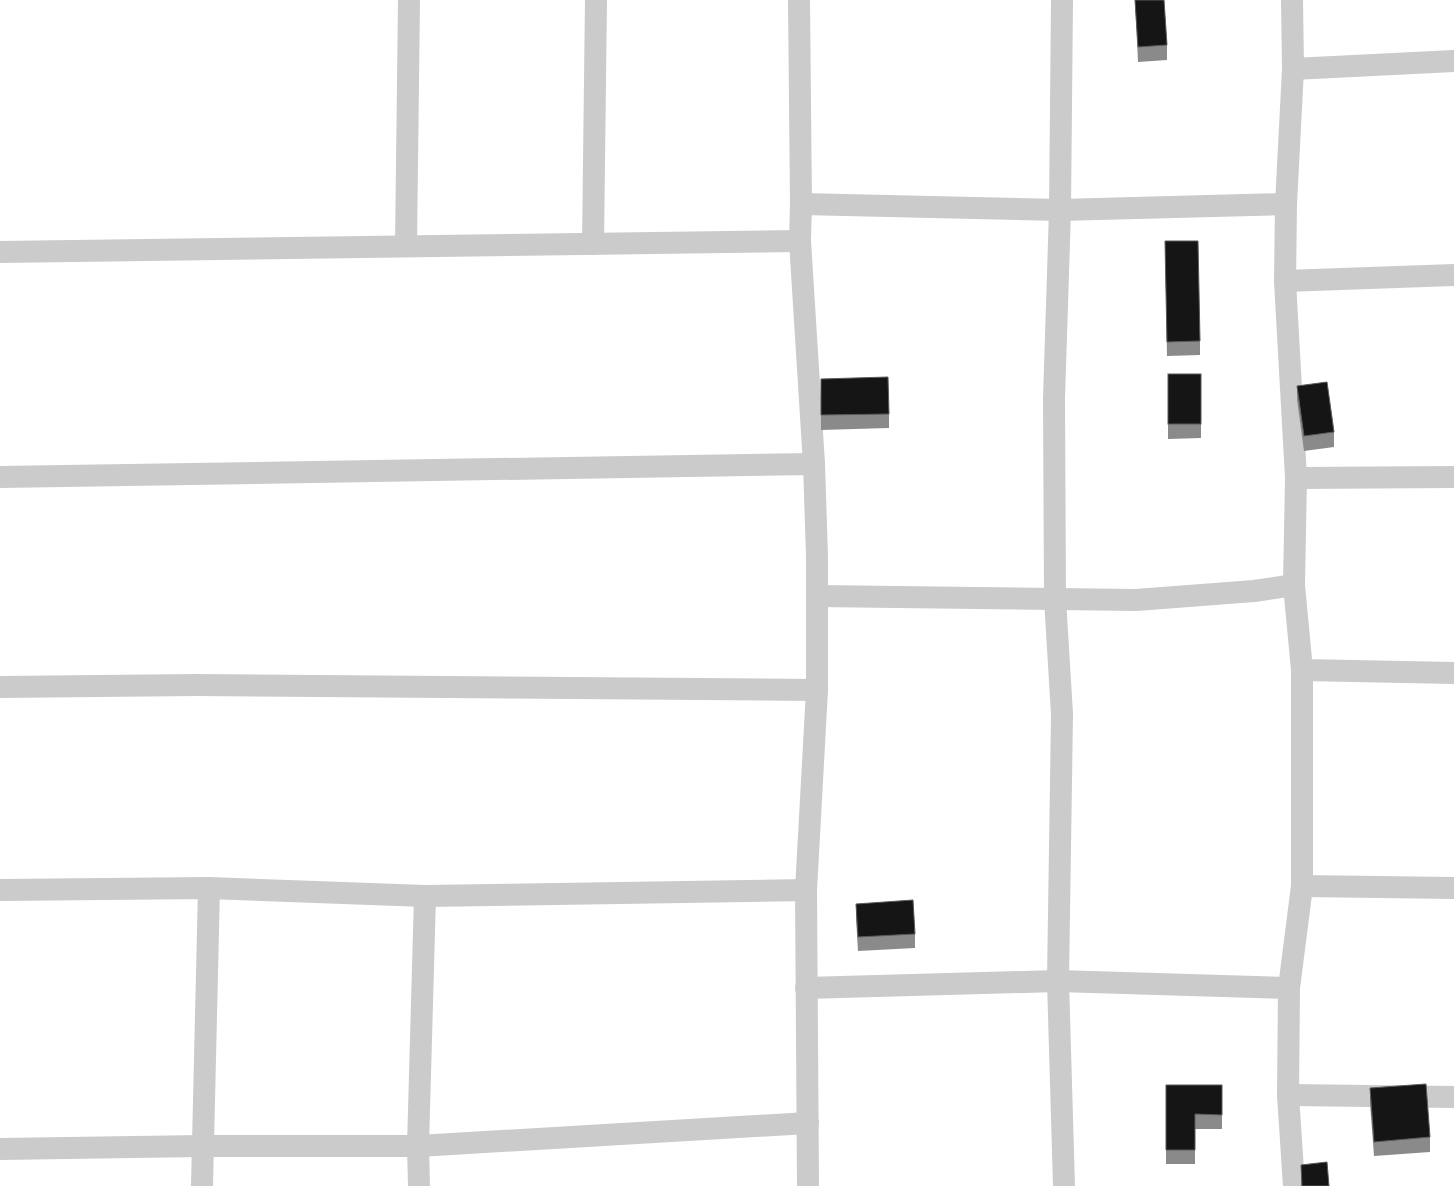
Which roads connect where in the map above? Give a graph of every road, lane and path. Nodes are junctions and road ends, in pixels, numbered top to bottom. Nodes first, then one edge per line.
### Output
1 (409, 0) edge
2 (596, 0) edge
3 (799, 0) edge
4 (1062, 0) edge
5 (1292, 0) edge
6 (1454, 61) edge
7 (1293, 69) junction
8 (801, 204) junction
9 (1286, 204) junction
10 (1060, 210) junction
11 (800, 241) junction
12 (593, 244) junction
13 (406, 246) junction
14 (0, 252) edge
15 (1454, 275) edge
16 (1286, 281) junction
17 (814, 464) junction
18 (0, 477) edge
19 (1454, 477) edge
20 (1296, 478) junction
21 (1294, 585) junction
22 (817, 596) junction
23 (1055, 600) junction
24 (1302, 670) junction
25 (1454, 673) edge
26 (0, 687) edge
27 (817, 690) junction
28 (1302, 886) junction
29 (209, 888) junction
30 (1454, 888) edge
31 (0, 890) edge
32 (806, 890) junction
33 (425, 896) junction
34 (1058, 981) junction
35 (806, 988) junction
36 (1289, 988) junction
37 (1288, 1095) junction
38 (1454, 1097) edge
39 (808, 1123) junction
40 (202, 1146) junction
41 (418, 1146) junction
42 (0, 1149) edge
43 (202, 1186) edge
44 (419, 1186) edge
45 (808, 1186) edge
46 (1064, 1186) edge
47 (1294, 1186) edge

1 - 13 street
2 - 12 street
3 - 8 street
4 - 10 street
5 - 7 street
6 - 7 street
7 - 9 street
8 - 10 street
8 - 11 street
9 - 10 street
9 - 16 street
10 - 23 street
11 - 12 street
11 - 17 street
12 - 13 street
13 - 14 street
15 - 16 street
16 - 20 street
17 - 18 street
17 - 22 street
19 - 20 street
20 - 21 street
21 - 23 street
21 - 24 street
22 - 23 street
22 - 27 street
23 - 34 street
24 - 25 street
24 - 28 street
26 - 27 street
27 - 32 street
28 - 30 street
28 - 36 street
29 - 31 street
29 - 33 street
29 - 40 street
32 - 33 street
32 - 35 street
33 - 41 street
34 - 35 street
34 - 36 street
34 - 46 street
35 - 39 street
36 - 37 street
37 - 38 street
37 - 47 street
39 - 41 street
39 - 45 street
40 - 41 street
40 - 42 street
40 - 43 street
41 - 44 street

